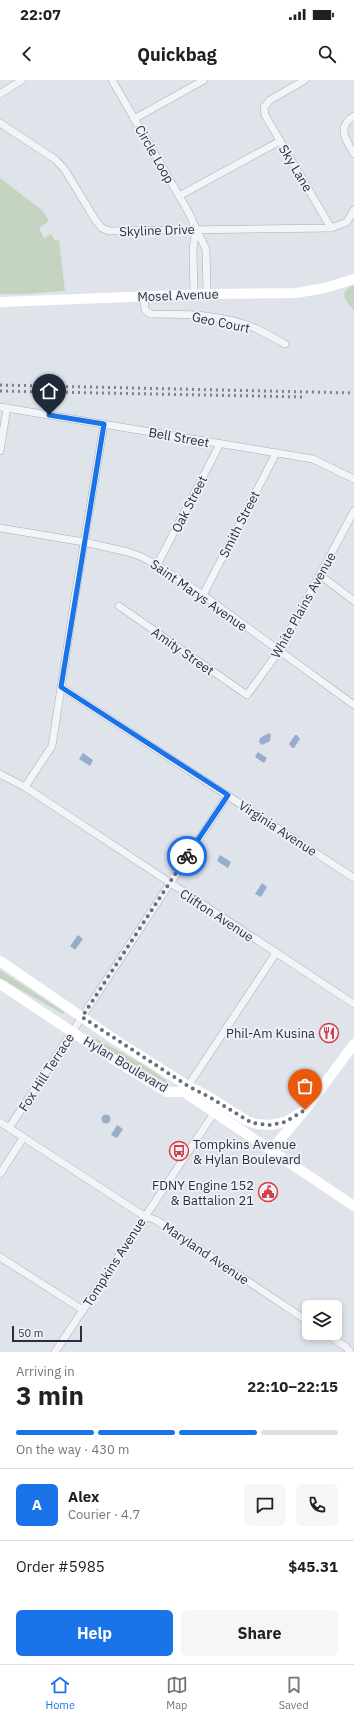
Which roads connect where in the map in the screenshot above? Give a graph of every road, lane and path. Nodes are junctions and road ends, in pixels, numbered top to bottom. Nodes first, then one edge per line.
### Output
1 (22, 80) edge
2 (112, 80) edge
3 (204, 80) edge
4 (305, 80) edge
5 (0, 94) edge
6 (354, 116) edge
7 (134, 119) junction
8 (0, 123) edge
9 (280, 141) junction
10 (354, 154) edge
11 (179, 196) junction
12 (354, 210) edge
13 (332, 228) junction
14 (196, 229) junction
15 (354, 279) edge
16 (194, 294) junction
17 (206, 294) junction
18 (144, 296) junction
19 (0, 302) edge
20 (285, 344) dead end
21 (4, 407) edge
22 (104, 424) junction
23 (220, 444) junction
24 (0, 451) edge
25 (276, 453) junction
26 (354, 479) edge
27 (354, 511) edge
28 (0, 528) edge
29 (84, 542) junction
30 (158, 564) junction
31 (320, 575) junction
32 (203, 595) junction
33 (354, 601) edge
34 (118, 606) dead end
35 (279, 651) junction
36 (61, 687) junction
37 (247, 696) joint
38 (354, 705) edge
39 (0, 774) edge
40 (25, 787) junction
41 (228, 795) junction
42 (354, 878) edge
43 (169, 884) junction
44 (276, 953) junction
45 (0, 961) edge
46 (0, 984) edge
47 (354, 1004) edge
48 (82, 1017) junction
49 (72, 1032) junction
50 (354, 1044) edge
51 (186, 1089) junction
52 (305, 1110) junction
53 (214, 1113) junction
54 (0, 1122) edge
55 (9, 1128) junction
56 (24, 1138) junction
57 (271, 1150) junction
58 (0, 1174) edge
59 (354, 1206) edge
60 (144, 1216) junction
61 (0, 1256) edge
62 (82, 1310) junction
63 (302, 1317) edge
64 (336, 1340) edge
65 (55, 1352) edge
66 (350, 1352) edge

1 - 5 street
2 - 7 street, Circle Loop
3 - 7 street
4 - 9 street, Sky Lane
6 - 10 street
7 - 11 street, Circle Loop
8 - 14 street, Skyline Drive
9 - 11 street
9 - 13 street, Sky Lane
11 - 14 street, Circle Loop
12 - 13 street, Skyline Drive
13 - 14 street, Skyline Drive
14 - 16 street
14 - 17 street, Circle Loop
15 - 17 main road, Mosel Avenue
16 - 17 main road, Mosel Avenue
16 - 18 main road, Mosel Avenue
18 - 19 main road, Mosel Avenue
18 - 20 street, Geo Court
21 - 22 street, Bell Street
21 - 24 street
22 - 23 street, Bell Street
22 - 29 street
23 - 25 street, Bell Street
23 - 30 street, Oak Street
25 - 26 street, Bell Street
25 - 32 street, Smith Street
27 - 31 street, White Plains Avenue
28 - 29 street, Saint Marys Avenue
29 - 30 street, Saint Marys Avenue
29 - 36 street
30 - 32 street, Saint Marys Avenue
31 - 33 street
31 - 35 street, White Plains Avenue
32 - 35 street, Saint Marys Avenue
34 - 37 street, Amity Street
35 - 37 street, White Plains Avenue
35 - 38 street, Saint Marys Avenue
36 - 40 street
36 - 41 street, Virginia Avenue
39 - 40 street, Clifton Avenue
40 - 43 street, Clifton Avenue
41 - 42 street, Virginia Avenue
41 - 43 street, Fox Hill Terrace
43 - 44 street, Clifton Avenue
43 - 48 street, Fox Hill Terrace
44 - 47 street, Clifton Avenue
44 - 51 street
45 - 48 main road, Hylan Boulevard
46 - 49 main road, Hylan Boulevard
48 - 49 street, Fox Hill Terrace
48 - 51 main road, Hylan Boulevard
49 - 51 main road, Hylan Boulevard
49 - 55 street, Fox Hill Terrace
50 - 52 main road
51 - 52 main road
51 - 53 main road, Hylan Boulevard
52 - 57 main road
53 - 57 main road, Hylan Boulevard
53 - 60 street, Tompkins Avenue
54 - 55 street, Maryland Avenue
55 - 56 street, Maryland Avenue
56 - 58 street
56 - 60 street, Maryland Avenue
57 - 59 main road, Hylan Boulevard
60 - 62 street, Tompkins Avenue
60 - 63 street, Maryland Avenue
61 - 62 street
62 - 65 street, Tompkins Avenue
64 - 66 street

